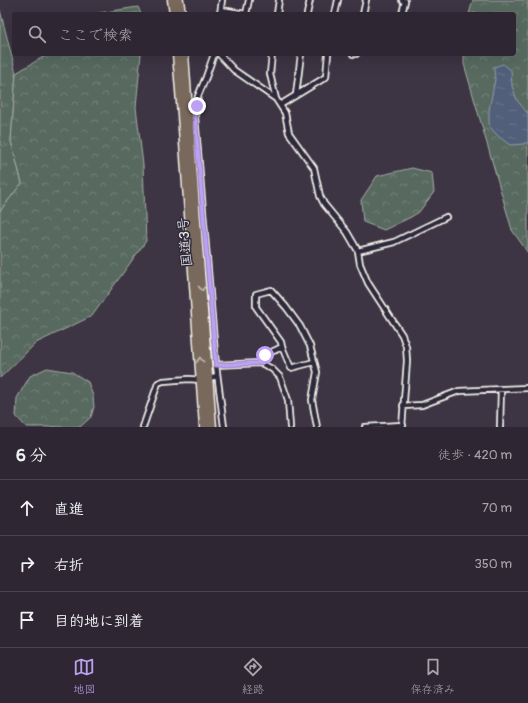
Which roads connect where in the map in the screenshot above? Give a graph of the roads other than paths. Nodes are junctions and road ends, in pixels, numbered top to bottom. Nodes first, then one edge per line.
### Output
1 (172, 0) edge
2 (180, 0) edge
3 (222, 0) edge
4 (249, 0) edge
5 (279, 0) edge
6 (310, 0) edge
7 (338, 0) edge
8 (366, 0) edge
9 (402, 0) edge
10 (174, 12) edge
11 (181, 12) edge
12 (221, 12) edge
13 (246, 12) edge
14 (277, 12) edge
15 (308, 12) edge
16 (335, 12) edge
17 (363, 12) edge
18 (402, 12) edge
19 (177, 56) edge
20 (184, 56) edge
21 (213, 56) edge
22 (221, 56) edge
23 (272, 56) edge
24 (301, 56) edge
25 (328, 56) edge
26 (296, 95) junction
27 (276, 99) junction
28 (280, 105) junction
29 (446, 217) dead end
30 (358, 251) junction
31 (282, 347) junction
32 (314, 362) junction
33 (261, 363) junction
34 (216, 365) junction
35 (217, 376) junction
36 (205, 379) junction
37 (528, 388) edge
38 (501, 389) junction
39 (403, 406) junction
40 (403, 426) edge
41 (143, 427) edge
42 (204, 427) edge
43 (212, 427) edge
44 (224, 427) edge
45 (290, 427) edge
46 (317, 427) edge
47 (365, 427) edge
48 (500, 427) edge

1 - 10 highway
2 - 11 highway
3 - 12 street
4 - 13 street
5 - 14 street
6 - 15 street
7 - 16 street
8 - 17 street
9 - 18 street
36 -> 19 highway, 国道3号
20 -> 36 highway, 国道3号
21 - 34 street
22 - 27 street
23 - 27 street
24 - 26 street
25 - 26 street
26 - 28 street
27 - 28 street
28 - 30 street
29 - 30 street
30 - 39 street
31 - 32 street
31 - 32 street
31 - 33 street
32 - 46 street
33 - 34 street
33 - 45 street
34 - 35 street
35 - 36 street
35 - 44 street
36 - 41 street
36 - 42 highway, 国道3号
36 - 43 highway, 国道3号
37 - 38 street
38 - 39 street
38 - 48 street
39 - 40 street
40 - 47 street

